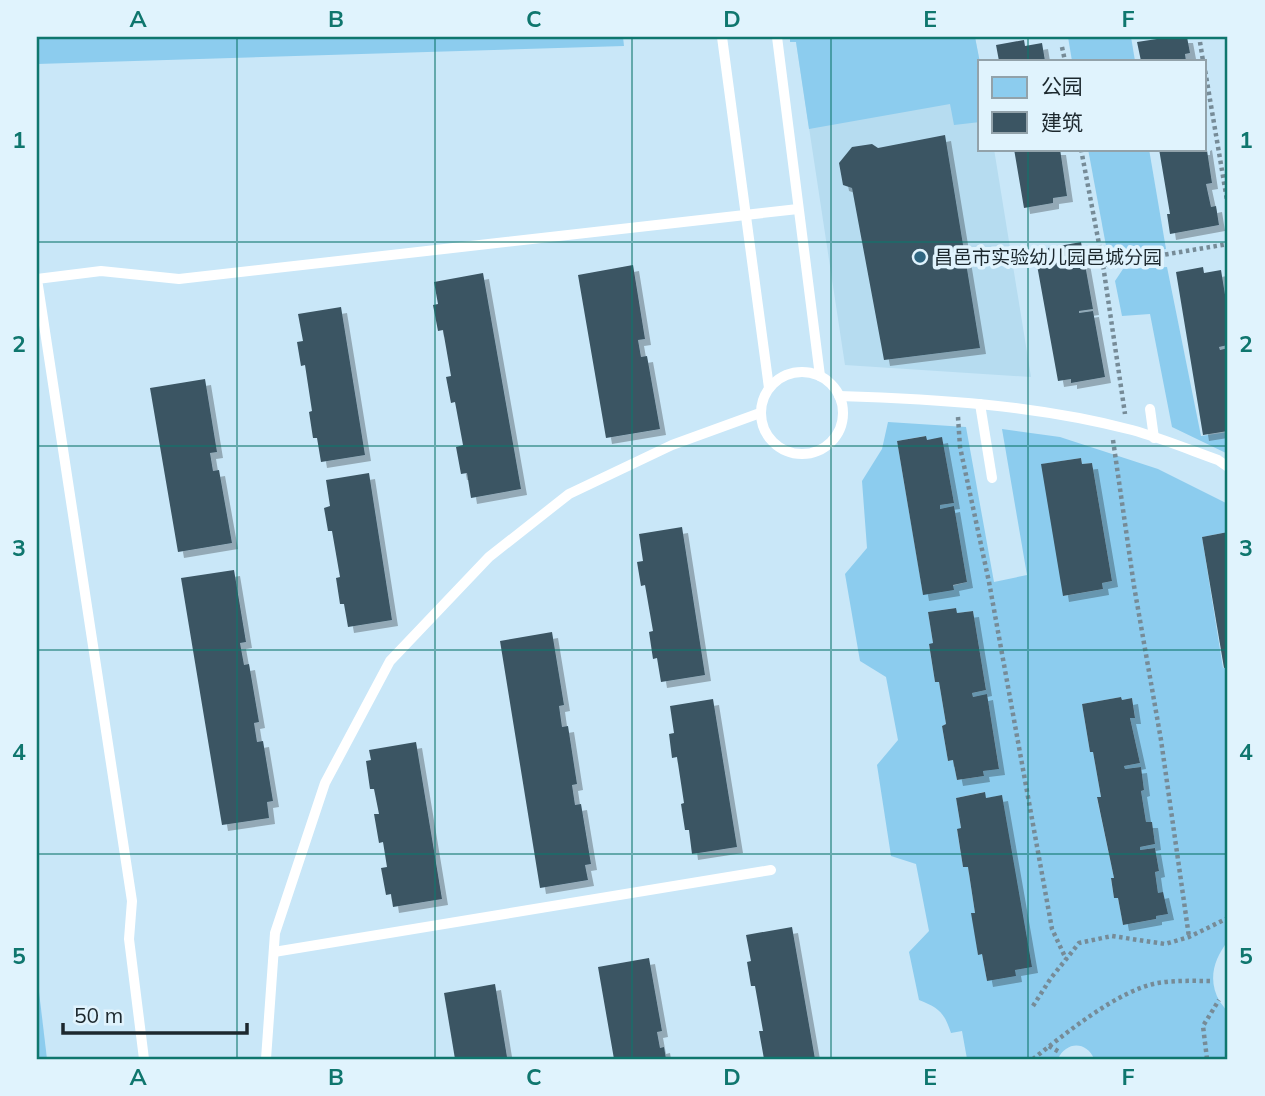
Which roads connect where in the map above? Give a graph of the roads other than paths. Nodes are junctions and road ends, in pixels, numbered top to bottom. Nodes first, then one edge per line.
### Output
1 (722, 37) edge
2 (777, 37) edge
3 (799, 209) junction
4 (746, 215) junction
5 (820, 376) junction
6 (769, 388) junction
7 (839, 396) junction
8 (980, 404) junction
9 (1150, 409) dead end
10 (760, 413) junction
11 (1154, 438) junction
12 (1228, 467) edge
13 (992, 478) dead end
14 (771, 870) dead end
15 (274, 952) junction
16 (144, 1059) edge
17 (265, 1059) edge

1 - 4 lane
2 - 3 lane
3 - 4 lane
3 - 5 lane
4 - 6 lane
4 - 16 lane
5 - 6 lane
5 - 7 lane
6 - 10 lane
7 - 8 lane
7 - 10 lane
8 - 11 lane
8 - 13 lane
9 - 11 lane
10 - 15 lane
11 - 12 lane
14 - 15 lane
15 - 17 lane

